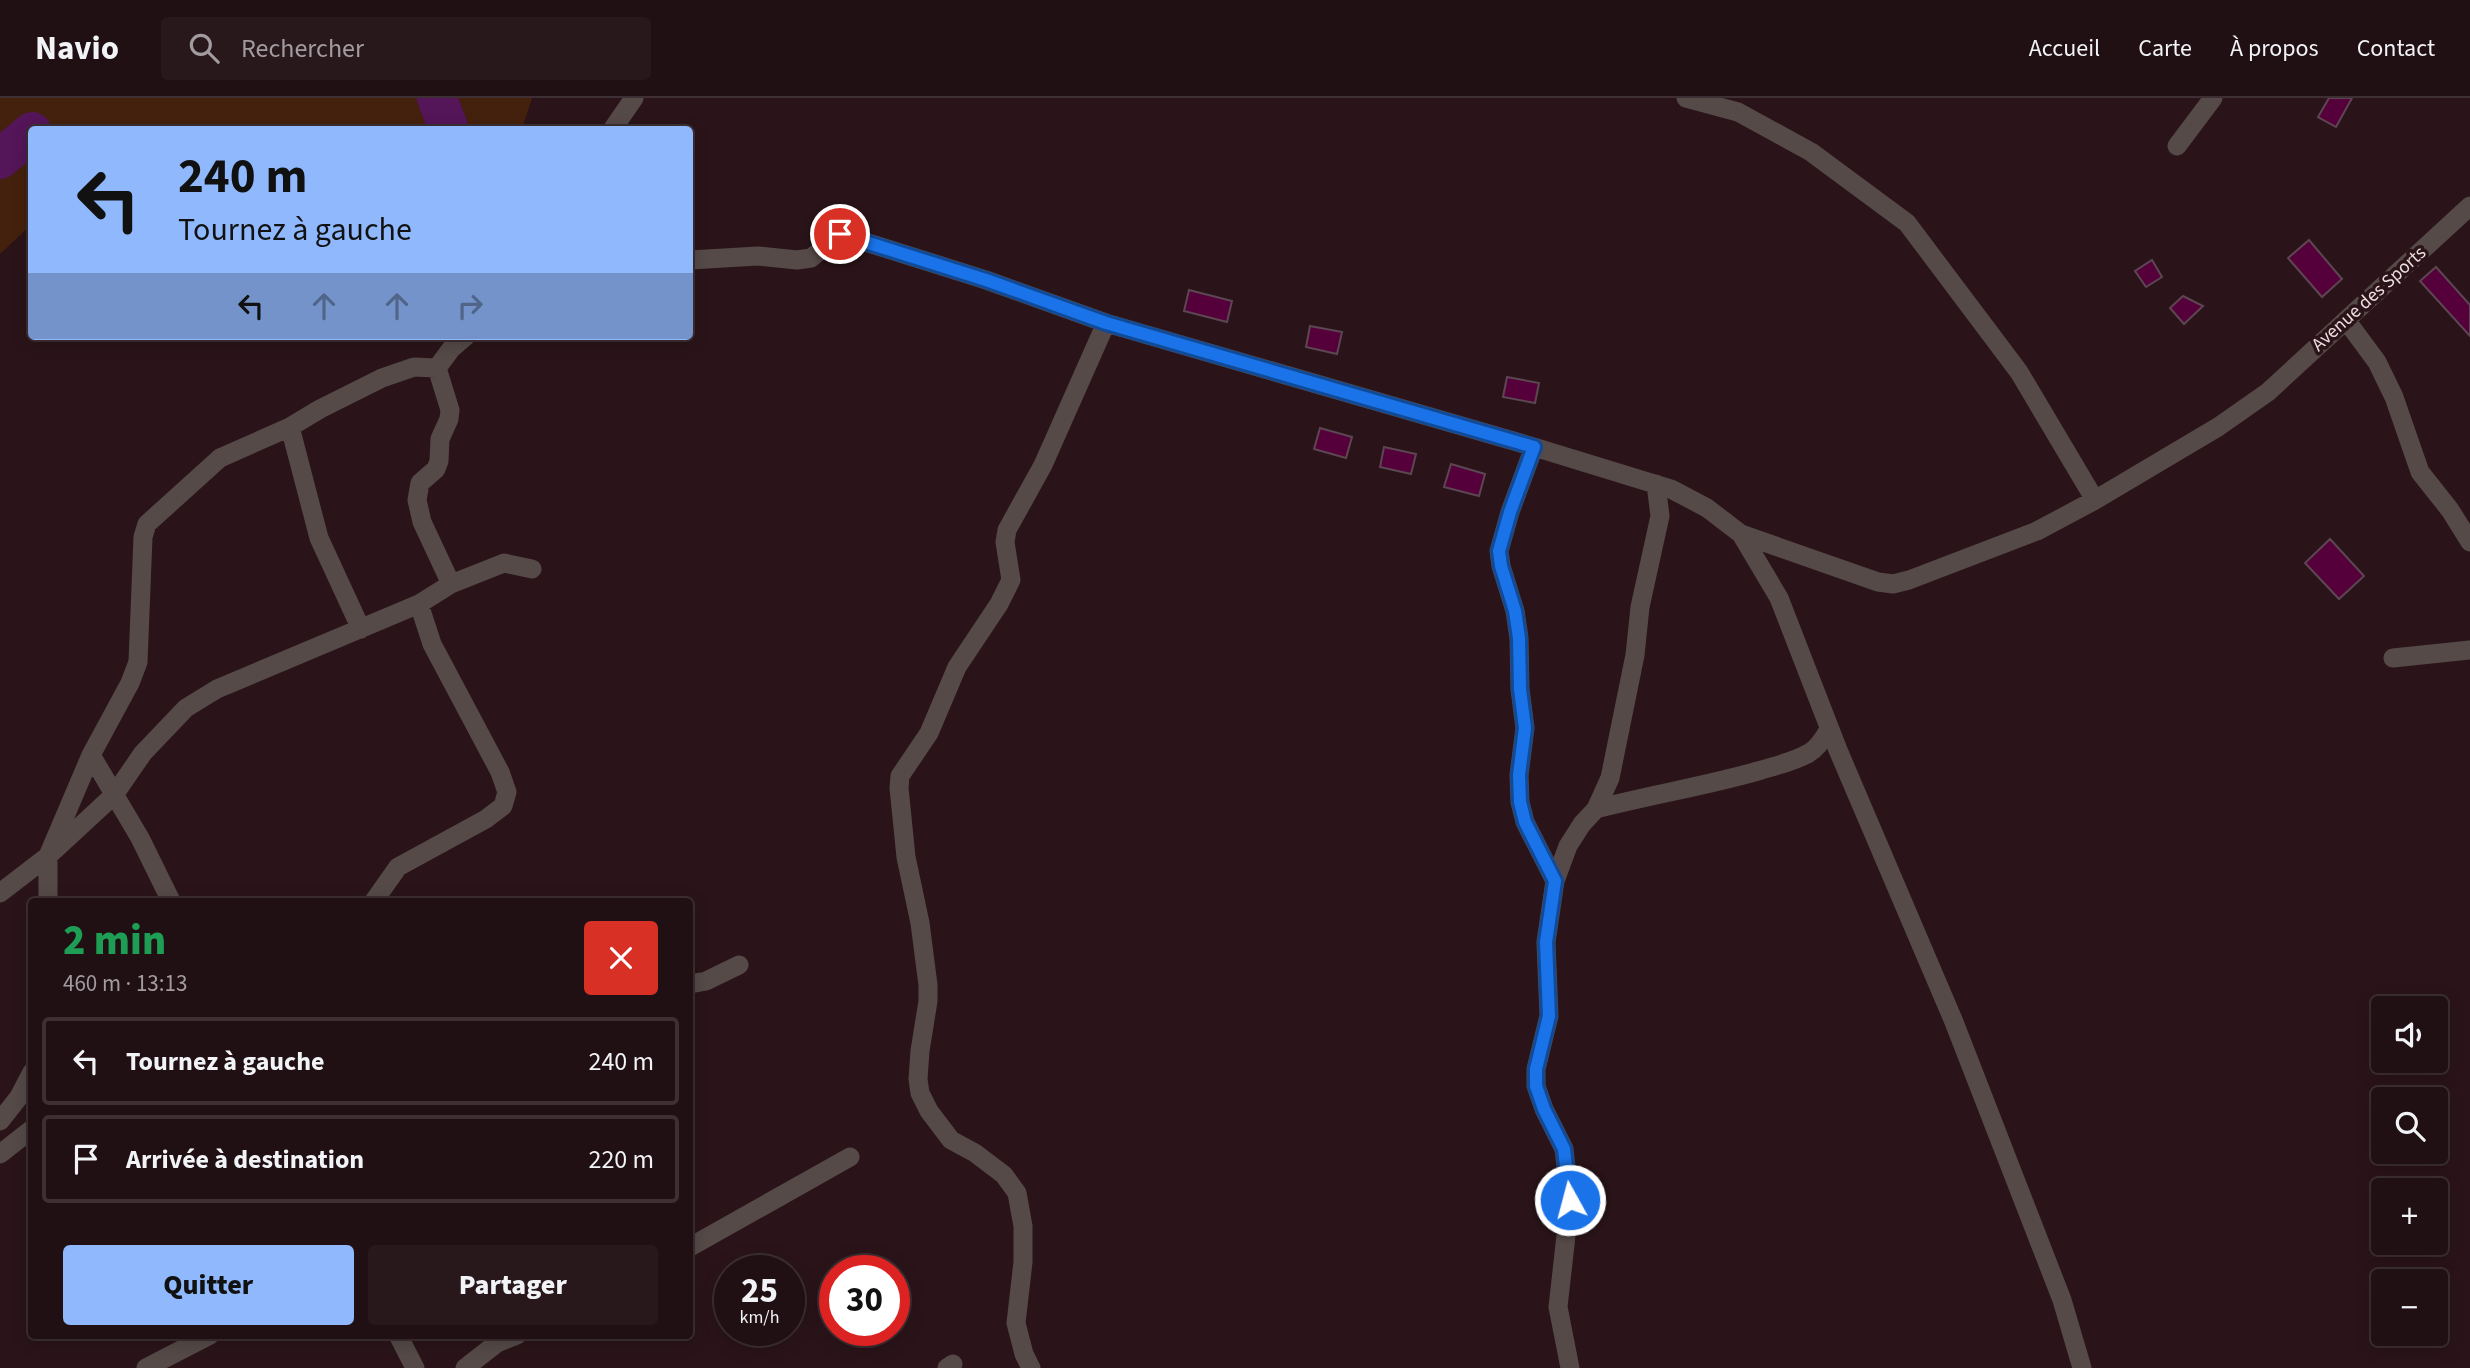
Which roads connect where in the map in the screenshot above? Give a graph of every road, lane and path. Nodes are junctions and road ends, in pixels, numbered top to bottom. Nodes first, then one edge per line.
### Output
1 (634, 98) edge
2 (1686, 98) edge
3 (2213, 98) edge
4 (615, 126) edge
5 (2177, 146) dead end
6 (2467, 214) edge
7 (693, 260) edge
8 (2346, 320) junction
9 (1106, 323) junction
10 (461, 340) edge
11 (437, 368) junction
12 (290, 427) junction
13 (1534, 447) junction
14 (1657, 484) junction
15 (2095, 500) junction
16 (1741, 534) junction
17 (2470, 542) edge
18 (532, 569) dead end
19 (452, 584) junction
20 (419, 604) junction
21 (361, 629) junction
22 (2470, 650) edge
23 (2393, 658) dead end
24 (1829, 729) junction
25 (91, 755) junction
26 (114, 795) junction
27 (1596, 809) junction
28 (48, 856) junction
29 (1555, 881) junction
30 (0, 893) edge
31 (48, 898) edge
32 (170, 898) edge
33 (376, 898) edge
34 (738, 965) dead end
35 (693, 983) edge
36 (28, 1080) edge
37 (0, 1121) edge
38 (28, 1132) edge
39 (0, 1154) edge
40 (850, 1157) dead end
41 (693, 1245) edge
42 (202, 1339) edge
43 (400, 1339) edge
44 (507, 1339) edge
45 (146, 1368) edge
46 (415, 1368) edge
47 (465, 1368) edge
48 (1031, 1368) edge
49 (1570, 1368) edge
50 (2082, 1368) edge

1 - 4 street
2 - 15 street
3 - 5 street
6 - 8 street, Avenue des Sports
7 - 9 street
8 - 15 street, Avenue des Sports
8 - 17 street
9 - 13 street
9 - 48 street
10 - 11 street
11 - 12 street
11 - 19 street
12 - 21 street
12 - 25 street
13 - 14 street
13 - 29 street
14 - 16 street
14 - 27 street
15 - 16 street, Avenue des Sports
16 - 24 street
18 - 19 street
19 - 20 street
20 - 21 street
20 - 33 street
21 - 26 street
22 - 23 street
24 - 27 street
24 - 50 street
25 - 26 street
25 - 28 street
26 - 28 street
26 - 32 street
27 - 29 street
28 - 30 street
28 - 31 street
29 - 49 street
34 - 35 street
36 - 37 street
38 - 39 street
40 - 41 street
42 - 45 street
43 - 46 street
44 - 47 street

